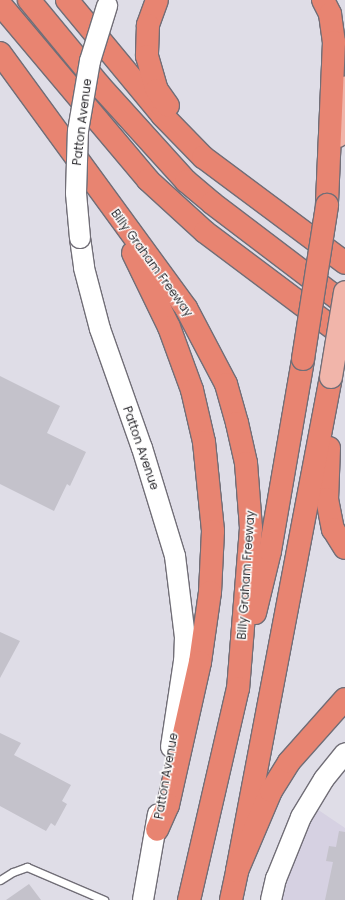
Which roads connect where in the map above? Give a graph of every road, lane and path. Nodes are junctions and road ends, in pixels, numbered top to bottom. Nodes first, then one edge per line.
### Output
1 (29, 0) edge
2 (67, 0) edge
3 (157, 0) edge
4 (323, 0) edge
5 (109, 3) edge
6 (0, 4) edge
7 (0, 53) edge
8 (345, 88) edge
9 (222, 169) junction
10 (328, 205) junction
11 (127, 228) junction
12 (345, 263) edge
13 (345, 292) edge
14 (345, 304) edge
15 (345, 337) edge
16 (331, 377) junction
17 (345, 548) edge
18 (238, 688) junction
19 (345, 699) edge
20 (345, 753) edge
21 (157, 830) junction
22 (237, 871) junction
23 (0, 880) edge
24 (104, 900) edge
25 (143, 900) edge
26 (188, 900) edge
27 (231, 900) edge
28 (271, 900) edge

1 - 14 highway
2 - 9 highway
3 - 9 highway
4 - 10 highway
5 - 21 street, Patton Avenue, bridge
6 - 15 highway
7 - 11 highway, Billy Graham Freeway
8 - 10 main road
9 - 12 highway
10 - 18 highway, bridge
11 - 18 highway, Billy Graham Freeway
11 - 21 highway
13 - 16 main road, bridge
16 - 17 highway
16 - 22 highway
18 - 26 highway, Billy Graham Freeway
19 - 22 highway
20 - 28 street
21 - 25 street, Patton Avenue
22 - 27 highway
23 - 24 lane

